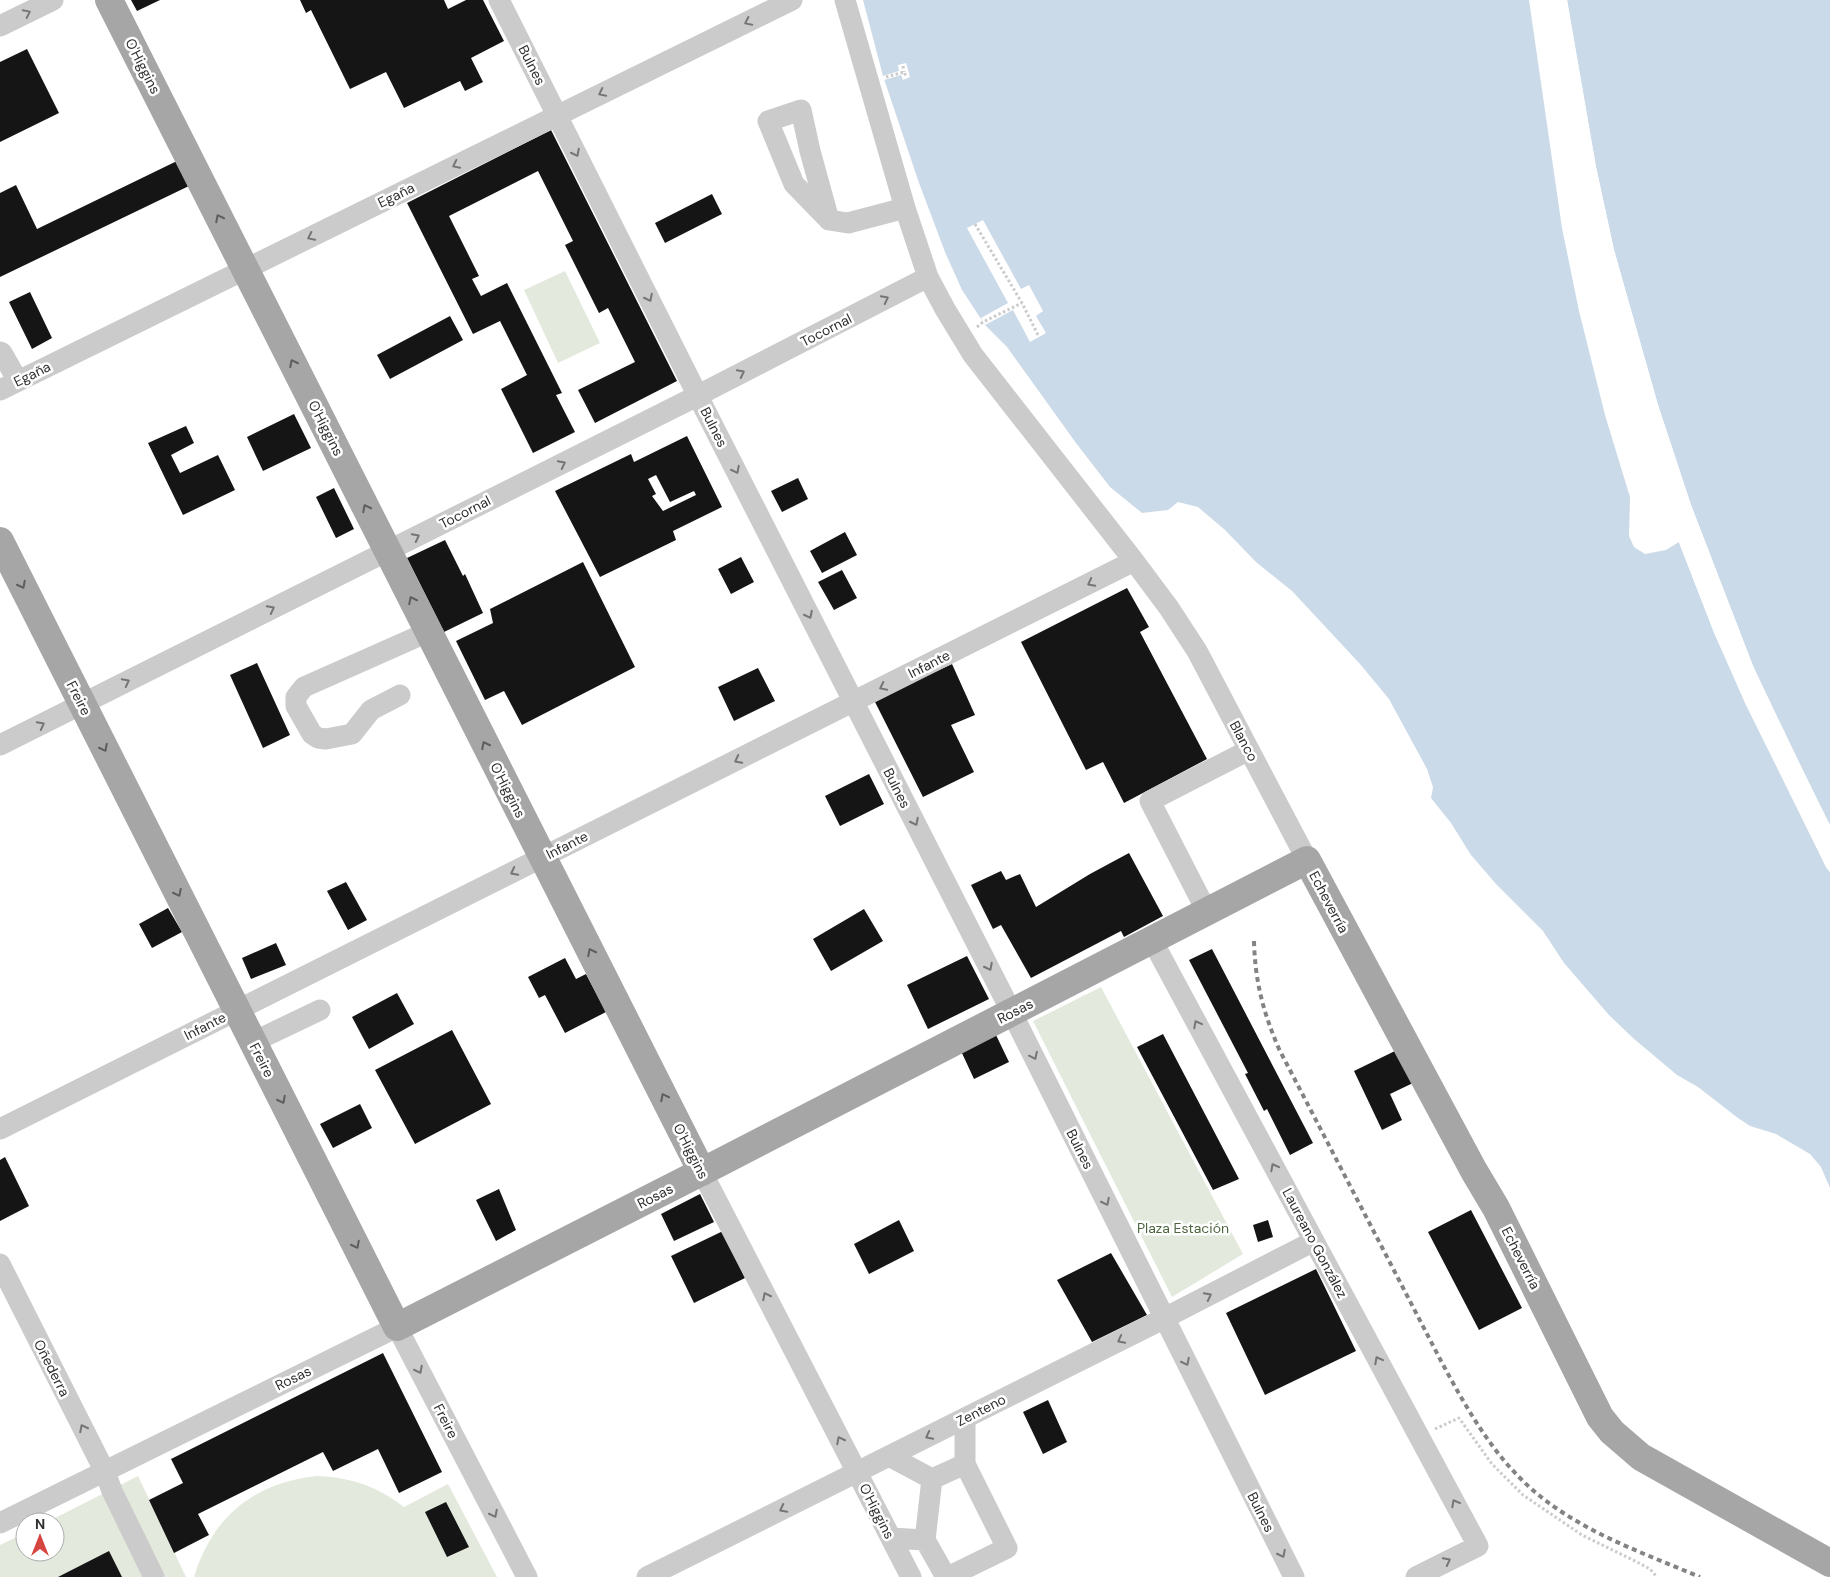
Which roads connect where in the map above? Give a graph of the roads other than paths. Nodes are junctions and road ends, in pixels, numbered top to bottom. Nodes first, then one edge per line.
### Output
1 (53, 0) edge
2 (109, 0) edge
3 (499, 0) edge
4 (792, 0) edge
5 (845, 0) edge
6 (0, 26) edge
7 (557, 116) junction
8 (905, 208) junction
9 (829, 220) dead end
10 (245, 269) junction
11 (928, 277) junction
12 (0, 352) edge
13 (9, 385) edge
14 (698, 396) junction
15 (0, 541) edge
16 (388, 551) junction
17 (1134, 561) junction
18 (428, 632) junction
19 (400, 695) dead end
20 (854, 702) junction
21 (82, 704) junction
22 (0, 745) edge
23 (1249, 750) junction
24 (543, 858) junction
25 (1307, 860) junction
26 (1207, 912) junction
27 (1152, 940) junction
28 (237, 1010) junction
29 (320, 1010) dead end
30 (1012, 1013) junction
31 (253, 1042) junction
32 (0, 1129) edge
33 (702, 1172) junction
34 (1314, 1241) junction
35 (0, 1264) edge
36 (1164, 1318) junction
37 (397, 1327) junction
38 (966, 1418) junction
39 (889, 1456) junction
40 (965, 1464) junction
41 (105, 1472) junction
42 (857, 1472) junction
43 (932, 1479) junction
44 (0, 1524) edge
45 (891, 1538) junction
46 (925, 1540) junction
47 (1830, 1563) edge
48 (154, 1577) edge
49 (527, 1577) edge
50 (647, 1577) edge
51 (911, 1577) edge
52 (947, 1577) edge
53 (1294, 1577) edge
54 (1416, 1577) edge

6 -> 1 street
10 -> 2 main road, O'Higgins
3 - 7 street, Bulnes
4 -> 7 street, Egaña
5 - 8 street, Blanco
7 -> 10 street, Egaña
7 -> 14 street, Bulnes
8 - 9 street
8 - 11 street, Blanco
10 - 13 street, Egaña
16 -> 10 main road, O'Higgins
14 -> 11 street, Tocornal
11 - 17 street, Blanco
12 - 13 street
16 -> 14 street, Tocornal
14 -> 20 street, Bulnes
15 -> 21 main road, Freire
18 -> 16 main road, O'Higgins
21 -> 16 street, Tocornal
17 -> 20 street, Infante
17 - 23 street, Blanco
18 - 19 street
24 -> 18 main road, O'Higgins
20 -> 24 street, Infante
20 -> 30 street, Bulnes
22 -> 21 street, Tocornal
21 -> 28 main road, Freire
23 - 25 street, Blanco
23 - 26 street
24 -> 28 street, Infante
33 -> 24 main road, O'Higgins
25 - 26 main road, Rosas
25 - 47 main road, Echeverría
26 - 27 main road, Rosas
27 - 30 main road, Rosas
34 -> 27 street, Laureano González
28 - 31 main road, Freire
28 - 32 street, Infante
29 - 31 street
30 - 33 main road, Rosas
30 -> 36 street, Bulnes
31 -> 37 main road, Freire
33 - 37 main road, Rosas
42 -> 33 street, O'Higgins
36 -> 34 street, Zenteno
54 -> 34 street, Laureano González
41 -> 35 street, Oñederra
36 -> 38 street, Zenteno
36 -> 53 street, Bulnes
37 - 41 street, Rosas
37 -> 49 street, Freire
38 -> 39 street, Zenteno
38 - 40 street
39 - 42 street, Zenteno
39 - 43 street
40 - 43 street
40 - 52 street
41 - 44 street, Rosas
41 - 48 street, Oñederra
42 - 45 street, O'Higgins
42 -> 50 street, Zenteno
43 - 46 street
45 - 46 street
45 - 51 street, O'Higgins
46 - 52 street

